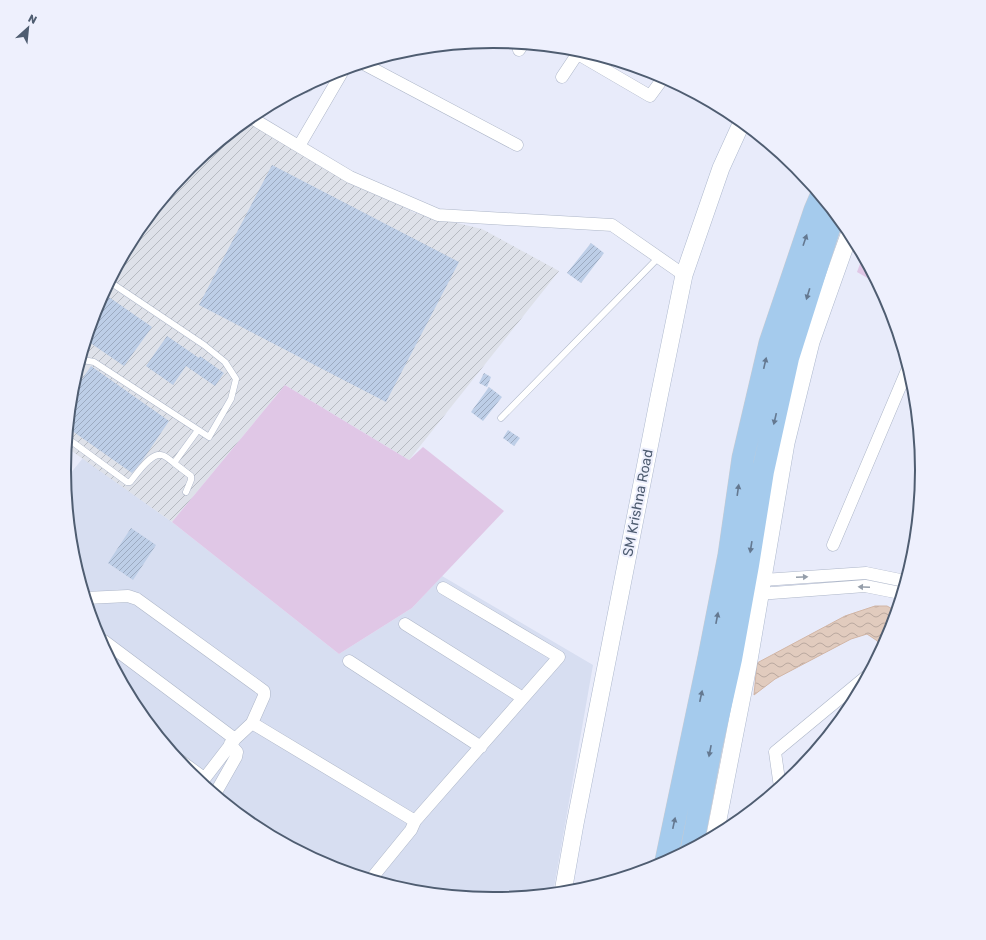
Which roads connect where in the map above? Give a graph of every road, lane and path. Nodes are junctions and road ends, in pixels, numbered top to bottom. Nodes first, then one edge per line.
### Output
1 (576, 56) edge
2 (591, 60) edge
3 (367, 67) edge
4 (339, 77) edge
5 (562, 77) dead end
6 (660, 83) edge
7 (256, 121) edge
8 (739, 128) edge
9 (299, 146) junction
10 (517, 146) dead end
11 (826, 210) edge
12 (826, 210) edge
13 (847, 241) edge
14 (658, 257) junction
15 (684, 275) junction
16 (114, 285) edge
17 (85, 360) edge
18 (904, 376) edge
19 (501, 418) dead end
20 (198, 430) junction
21 (72, 442) edge
22 (174, 463) junction
23 (186, 492) dead end
24 (833, 545) dead end
25 (901, 580) edge
26 (761, 587) junction
27 (443, 588) dead end
28 (897, 592) edge
29 (91, 598) edge
30 (405, 624) dead end
31 (110, 645) edge
32 (349, 661) dead end
33 (855, 686) edge
34 (523, 698) junction
35 (252, 723) junction
36 (232, 742) junction
37 (481, 747) junction
38 (204, 777) edge
39 (779, 779) edge
40 (218, 789) edge
41 (415, 821) junction
42 (716, 827) edge
43 (693, 841) edge
44 (668, 854) edge
45 (374, 875) edge
46 (564, 886) edge

1 - 5 street
2 - 6 street
3 - 10 street
4 - 9 street
7 - 9 street
8 - 15 street, SM Krishna Road
9 - 14 street
44 -> 11 highway
12 -> 43 highway
13 - 26 street
14 - 15 street
14 - 19 lane
15 - 46 street, SM Krishna Road
16 - 20 lane
17 - 20 lane
18 - 24 street
20 - 22 lane
21 - 22 lane
22 - 23 lane
26 -> 25 street
28 -> 26 street
26 - 42 street
27 - 34 street
29 - 35 street
30 - 34 street
31 - 36 street
32 - 37 street
33 - 39 street
34 - 37 street
35 - 36 street
35 - 41 street
36 - 38 street
36 - 40 street
37 - 41 street
41 - 45 street

